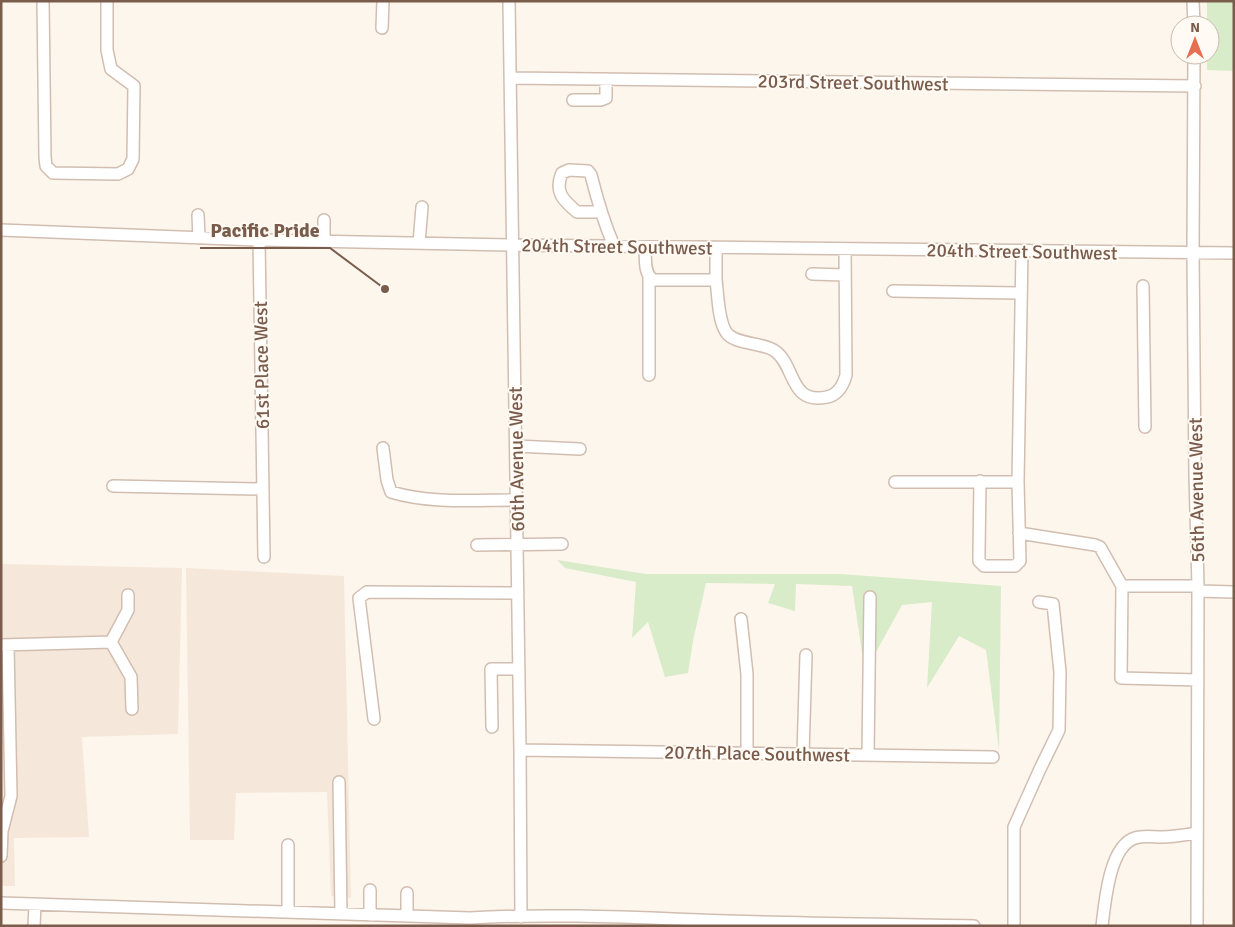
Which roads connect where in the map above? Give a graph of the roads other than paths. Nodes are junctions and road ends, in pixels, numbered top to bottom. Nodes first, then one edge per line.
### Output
1 (43, 1) edge
2 (107, 1) edge
3 (383, 1) edge
4 (509, 1) edge
5 (1193, 1) edge
6 (1194, 15) edge
7 (382, 28) dead end
8 (1194, 65) edge
9 (511, 78) junction
10 (606, 79) junction
11 (1195, 86) junction
12 (573, 100) dead end
13 (422, 207) dead end
14 (601, 212) dead end
15 (198, 215) dead end
16 (324, 220) dead end
17 (1, 230) edge
18 (199, 238) junction
19 (259, 240) junction
20 (324, 241) junction
21 (419, 243) junction
22 (512, 245) junction
23 (614, 246) junction
24 (645, 247) junction
25 (716, 248) junction
26 (845, 249) junction
27 (1022, 251) junction
28 (1193, 251) junction
29 (1234, 253) edge
30 (812, 274) dead end
31 (846, 275) junction
32 (649, 277) junction
33 (716, 280) junction
34 (1143, 286) dead end
35 (893, 291) dead end
36 (1022, 293) junction
37 (649, 375) dead end
38 (1145, 427) dead end
39 (516, 446) junction
40 (383, 448) dead end
41 (580, 449) dead end
42 (980, 481) junction
43 (894, 482) dead end
44 (1018, 482) junction
45 (112, 486) dead end
46 (262, 489) junction
47 (516, 500) junction
48 (1019, 533) junction
49 (477, 544) dead end
50 (517, 544) junction
51 (562, 544) dead end
52 (264, 557) dead end
53 (1122, 586) junction
54 (1198, 588) junction
55 (1234, 592) edge
56 (518, 593) junction
57 (128, 595) dead end
58 (870, 597) dead end
59 (1038, 602) dead end
60 (742, 619) dead end
61 (111, 642) junction
62 (4, 645) edge
63 (806, 655) dead end
64 (519, 669) junction
65 (1198, 680) junction
66 (132, 709) dead end
67 (374, 720) dead end
68 (492, 726) dead end
69 (520, 750) junction
70 (748, 753) junction
71 (803, 754) junction
72 (868, 755) junction
73 (993, 757) dead end
74 (339, 782) dead end
75 (1197, 833) junction
76 (288, 845) dead end
77 (1, 856) edge
78 (370, 890) dead end
79 (407, 893) dead end
80 (1, 903) edge
81 (35, 904) junction
82 (288, 912) junction
83 (341, 914) junction
84 (370, 915) junction
85 (408, 916) junction
86 (521, 917) junction
87 (358, 920) edge
88 (611, 921) edge
89 (777, 924) edge
90 (34, 926) edge
91 (974, 926) edge
92 (1014, 926) edge
93 (1102, 926) edge
94 (1196, 926) edge

1 - 2 street
3 - 7 street
4 - 9 street, 60th Avenue West
5 - 6 street
8 - 11 street, 56th Avenue West
9 - 10 street, 203rd Street Southwest
9 - 22 street, 60th Avenue West
10 - 11 street, 203rd Street Southwest
10 - 12 street
11 - 28 street, 56th Avenue West
13 - 21 street
14 - 23 street
15 - 18 street
16 - 20 street
17 - 18 street, 204th Street Southwest
18 - 19 street, 204th Street Southwest
19 - 20 street, 204th Street Southwest
19 - 46 street, 61st Place West
20 - 21 street, 204th Street Southwest
21 - 22 street, 204th Street Southwest
22 - 23 street, 204th Street Southwest
22 - 39 street, 60th Avenue West
23 - 24 street, 204th Street Southwest
24 - 25 street, 204th Street Southwest
24 - 32 street
25 - 26 street, 204th Street Southwest
25 - 33 street
26 - 27 street, 204th Street Southwest
26 - 31 street
27 - 28 street, 204th Street Southwest
27 - 36 street
28 - 29 street, 204th Street Southwest
28 - 54 street, 56th Avenue West
30 - 31 street
31 - 33 street
32 - 33 street
32 - 37 street
34 - 38 street
35 - 36 street
36 - 44 street
39 - 41 street
39 - 47 street, 60th Avenue West
40 - 47 street
42 - 43 street
42 - 44 street
42 - 48 street
44 - 48 street
45 - 46 street
46 - 52 street, 61st Place West
47 - 50 street, 60th Avenue West
48 - 53 street
49 - 50 street
50 - 51 street
50 - 56 street, 60th Avenue West
53 - 54 street
53 - 65 street
54 - 55 street
54 - 65 street, 56th Avenue West
56 - 64 street, 60th Avenue West
56 - 67 street
57 - 61 street
58 - 72 street
59 - 92 street
60 - 70 street
61 - 62 street
61 - 66 street
62 - 77 street
63 - 71 street
64 - 68 street
64 - 69 street, 60th Avenue West
65 - 75 street, 56th Avenue West
69 - 70 street, 207th Place Southwest
69 - 86 street, 60th Avenue West
70 - 71 street, 207th Place Southwest
71 - 72 street, 207th Place Southwest
72 - 73 street, 207th Place Southwest
74 - 83 street
75 - 93 street
75 - 94 street, 56th Avenue West
76 - 82 street
78 - 84 street
79 - 85 street
80 - 81 street
81 - 82 street
81 - 90 street
82 - 83 street
83 - 87 street
84 - 85 street
84 - 87 street
85 - 86 street
86 - 88 street
88 - 89 street
89 - 91 street

